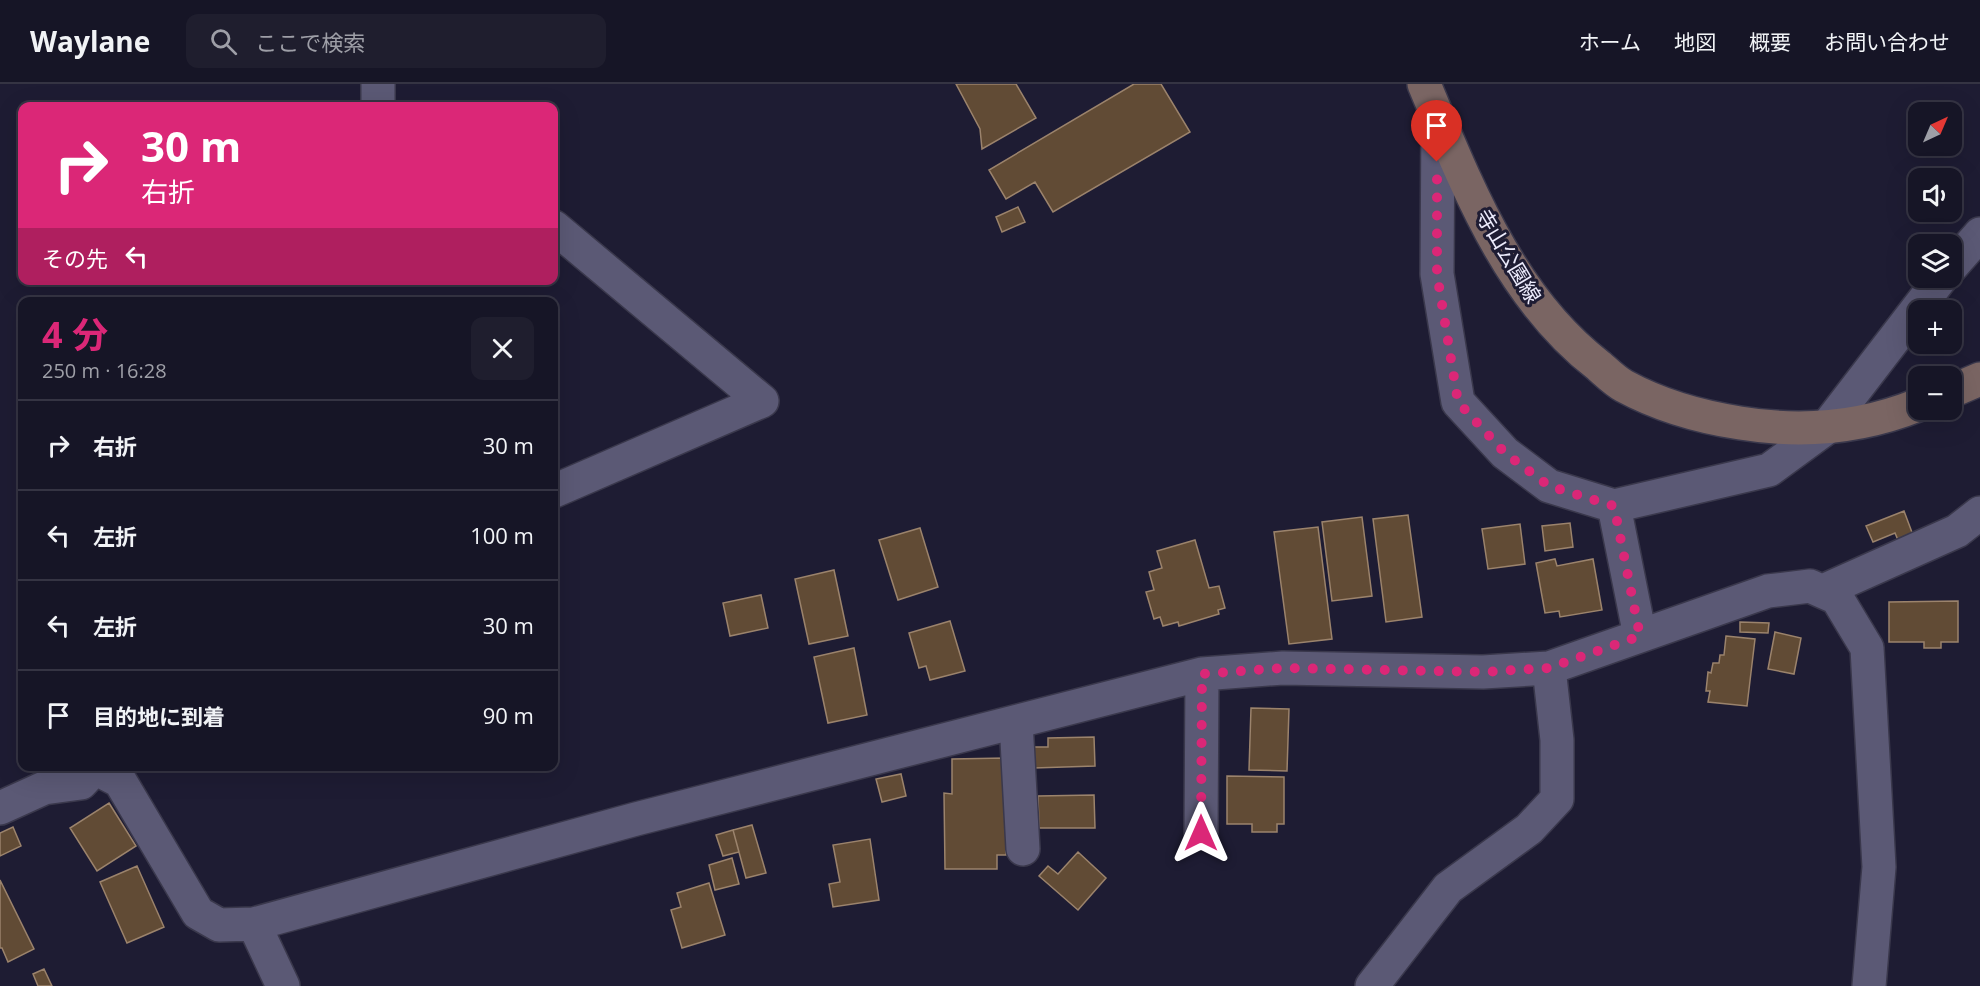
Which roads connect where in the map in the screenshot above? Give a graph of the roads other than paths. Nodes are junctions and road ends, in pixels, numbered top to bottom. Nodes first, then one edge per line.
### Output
1 (378, 84) edge
2 (1424, 84) edge
3 (378, 102) edge
4 (1438, 117) junction
5 (558, 231) edge
6 (1980, 234) edge
7 (1962, 255) edge
8 (1933, 288) edge
9 (1980, 379) edge
10 (1962, 387) edge
11 (1908, 409) edge
12 (1825, 429) junction
13 (558, 488) edge
14 (1614, 506) junction
15 (1980, 513) edge
16 (1822, 591) junction
17 (1640, 636) junction
18 (1549, 668) junction
19 (1202, 674) junction
20 (1016, 722) junction
21 (92, 771) edge
22 (102, 771) edge
23 (0, 808) edge
24 (1201, 833) dead end
25 (1023, 849) dead end
26 (254, 924) junction
27 (283, 986) edge
28 (1372, 986) edge
29 (1869, 986) edge

1 - 3 street
2 - 4 main road, 寺山公園線
4 - 12 main road, 寺山公園線
4 - 14 street
5 - 13 street
6 - 7 street
8 - 12 street
9 - 10 main road
11 - 12 main road, 寺山公園線
12 - 14 street
14 - 17 street
15 - 16 street
16 - 17 street
16 - 29 street
17 - 18 street
18 - 19 street
18 - 28 street
19 - 20 street
19 - 24 street
20 - 25 street
20 - 26 street
21 - 23 street
22 - 26 street
26 - 27 street

